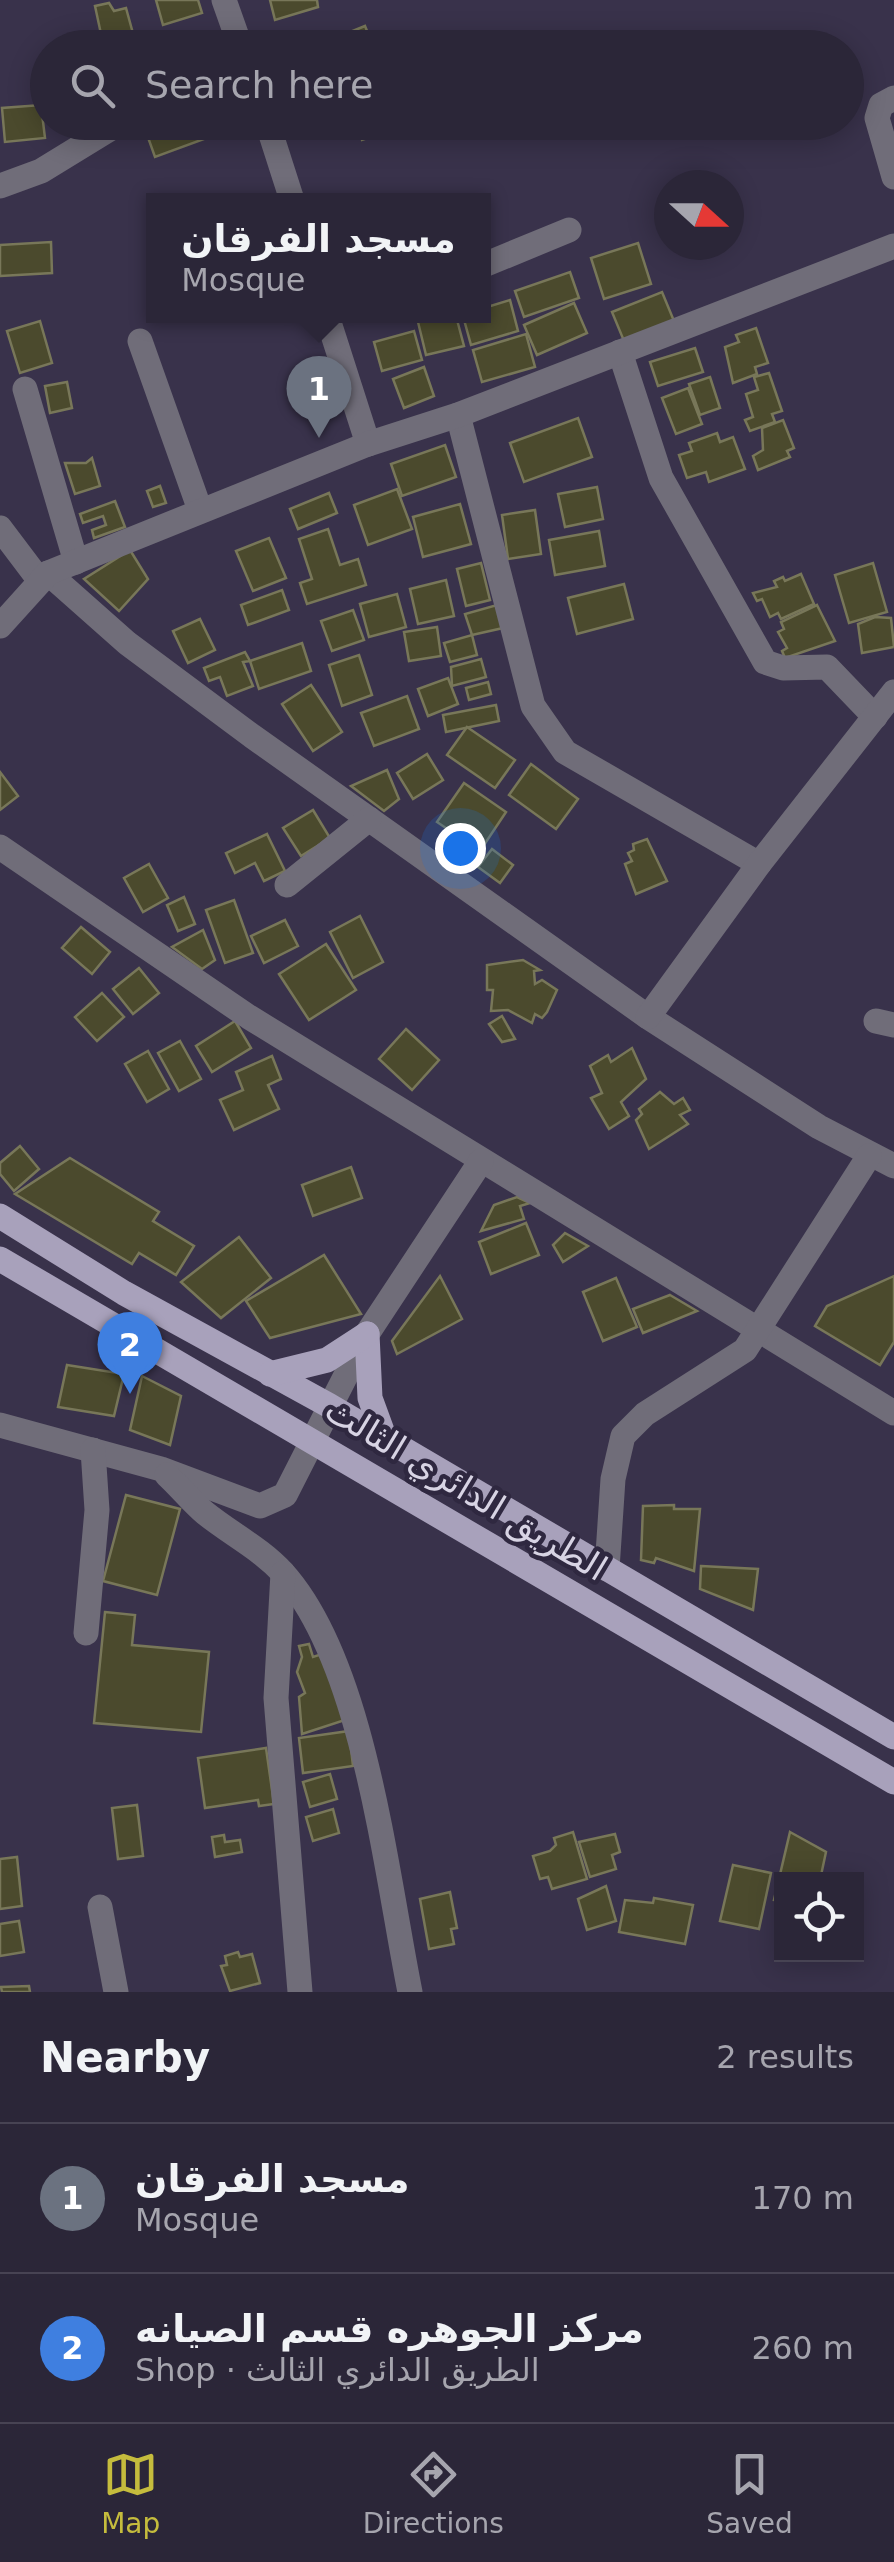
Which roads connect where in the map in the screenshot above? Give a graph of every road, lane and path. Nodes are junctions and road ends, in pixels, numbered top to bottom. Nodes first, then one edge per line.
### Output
1 (224, 0) edge
2 (234, 30) edge
3 (894, 98) edge
4 (92, 140) edge
5 (274, 140) edge
6 (894, 178) edge
7 (0, 186) edge
8 (290, 193) edge
9 (569, 230) dead end
10 (894, 246) edge
11 (491, 262) edge
12 (330, 323) edge
13 (140, 341) dead end
14 (620, 352) junction
15 (25, 388) dead end
16 (458, 414) junction
17 (368, 444) junction
18 (200, 510) junction
19 (0, 528) edge
20 (76, 562) junction
21 (44, 577) junction
22 (0, 626) edge
23 (894, 692) edge
24 (875, 716) junction
25 (369, 818) junction
26 (0, 847) edge
27 (759, 864) junction
28 (287, 885) dead end
29 (648, 1017) junction
30 (869, 1156) junction
31 (481, 1161) junction
32 (894, 1166) edge
33 (0, 1216) edge
34 (0, 1259) edge
35 (758, 1330) junction
36 (367, 1334) junction
37 (270, 1374) junction
38 (330, 1406) junction
39 (894, 1413) edge
40 (0, 1425) edge
41 (314, 1439) junction
42 (385, 1440) junction
43 (93, 1450) junction
44 (161, 1469) junction
45 (607, 1569) junction
46 (283, 1573) junction
47 (86, 1633) dead end
48 (894, 1736) edge
49 (894, 1782) edge
50 (100, 1907) dead end
51 (116, 1992) edge
52 (300, 1992) edge
53 (410, 1992) edge

1 - 2 street
3 - 6 street
4 - 7 street
5 - 8 street
9 - 11 street
10 - 14 street
12 - 17 street
13 - 18 street
14 - 16 street
14 - 24 street
15 - 20 street
16 - 17 street
16 - 27 street
17 - 18 street
18 - 20 street
19 - 21 street
20 - 21 street
21 - 22 street
21 - 25 street
23 - 24 street
24 - 27 street
25 - 28 street
25 - 29 street
26 - 31 street
27 - 29 street
29 - 30 street
30 - 32 street
30 - 35 street
31 - 35 street
31 - 36 street
33 - 37 main road, الطريق الدائري الثالث
34 - 41 main road, الطريق الدائري الثالث
35 - 39 street
35 - 45 street
36 - 37 main road
36 - 38 street
36 - 42 main road
37 - 38 main road, الطريق الدائري الثالث
38 - 41 street
38 - 42 main road, الطريق الدائري الثالث
40 - 43 street
41 - 44 street
41 - 49 main road, الطريق الدائري الثالث
42 - 45 main road, الطريق الدائري الثالث
43 - 44 street
43 - 47 street
44 - 46 street
45 - 48 main road, الطريق الدائري الثالث
46 - 52 street
46 - 53 street
50 - 51 street

